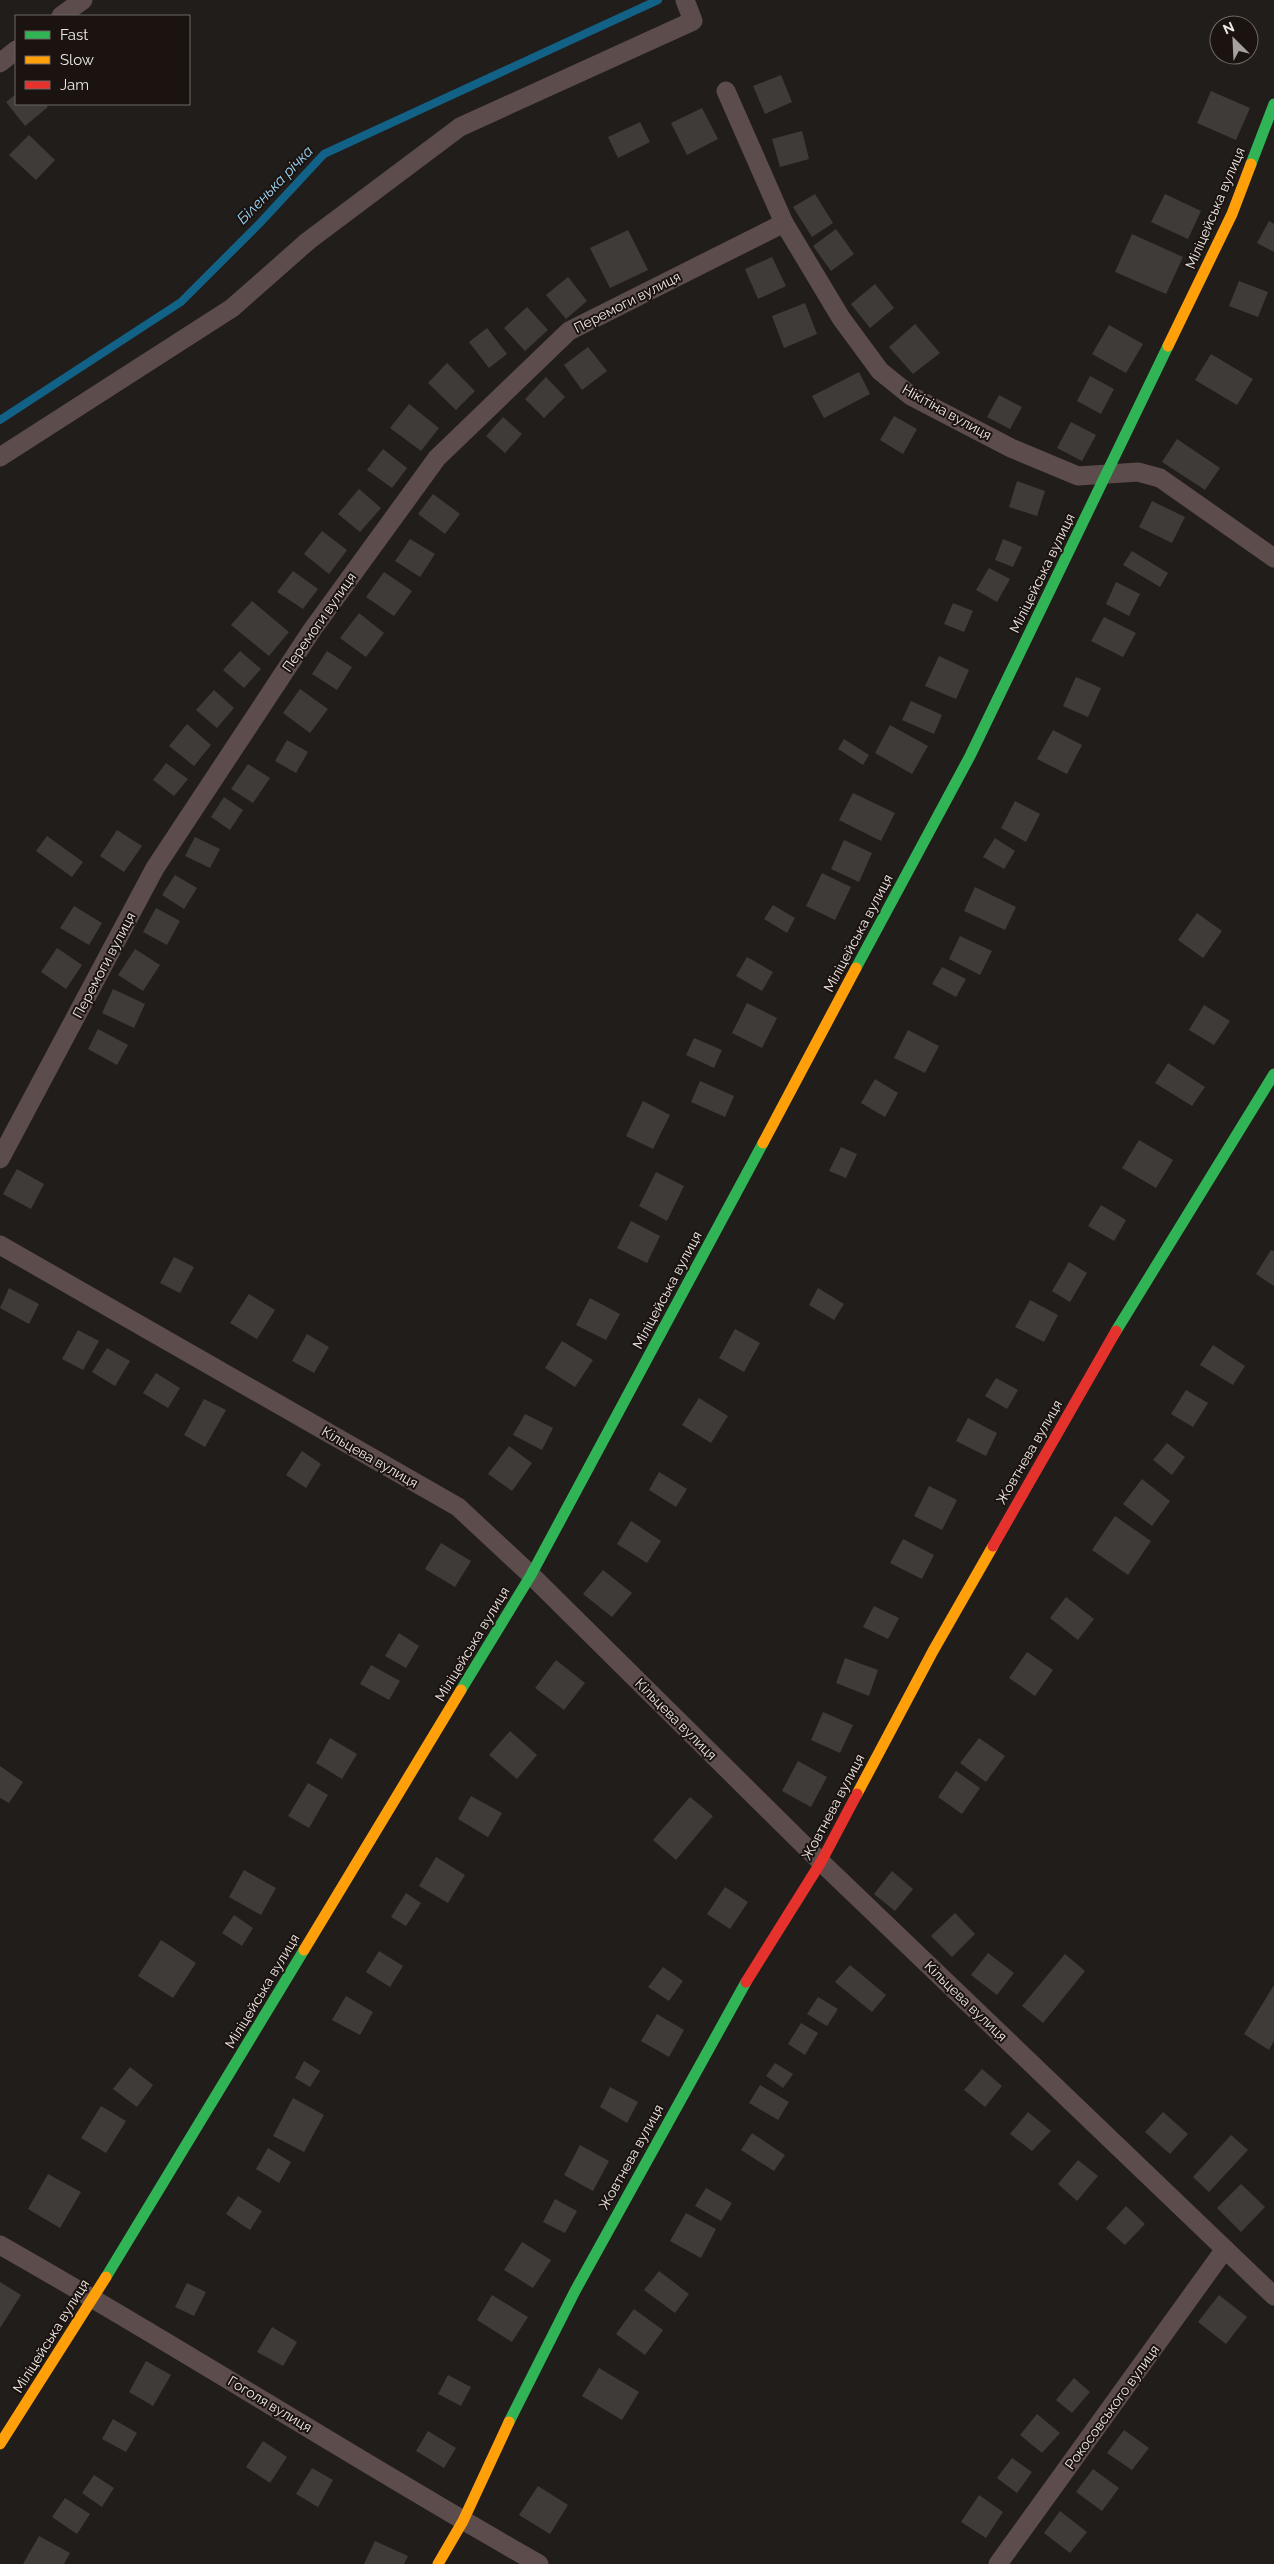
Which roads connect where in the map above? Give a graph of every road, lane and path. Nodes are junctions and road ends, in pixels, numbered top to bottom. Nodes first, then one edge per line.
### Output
1 (83, 0) edge
2 (685, 0) edge
3 (62, 15) edge
4 (15, 51) edge
5 (0, 63) edge
6 (726, 91) dead end
7 (1274, 104) edge
8 (784, 223) junction
9 (0, 457) edge
10 (1107, 475) junction
11 (1274, 558) edge
12 (1274, 1074) edge
13 (0, 1159) edge
14 (0, 1245) edge
15 (531, 1575) junction
16 (821, 1862) junction
17 (0, 2245) edge
18 (1225, 2249) junction
19 (1274, 2296) edge
20 (93, 2298) junction
21 (0, 2444) edge
22 (463, 2521) junction
23 (438, 2564) edge
24 (539, 2564) edge
25 (998, 2564) edge

1 - 3 street
2 - 9 street
4 - 5 street
6 - 8 street, Нікітіна вулиця
7 - 10 street, Міліцейська вулиця
8 - 10 street, Нікітіна вулиця
8 - 13 street, Перемоги вулиця
10 - 11 street, Нікітіна вулиця
10 - 15 street, Міліцейська вулиця
12 - 16 street, Жовтнева вулиця
14 - 15 street, Кільцева вулиця
15 - 16 street, Кільцева вулиця
15 - 20 street, Міліцейська вулиця
16 - 18 street, Кільцева вулиця
16 - 22 street, Жовтнева вулиця
17 - 20 street, Гоголя вулиця
18 - 19 street, Кільцева вулиця
18 - 25 street, Рокосовського вулиця
20 - 21 street, Міліцейська вулиця
20 - 22 street, Гоголя вулиця
22 - 23 street, Жовтнева вулиця
22 - 24 street, Гоголя вулиця

